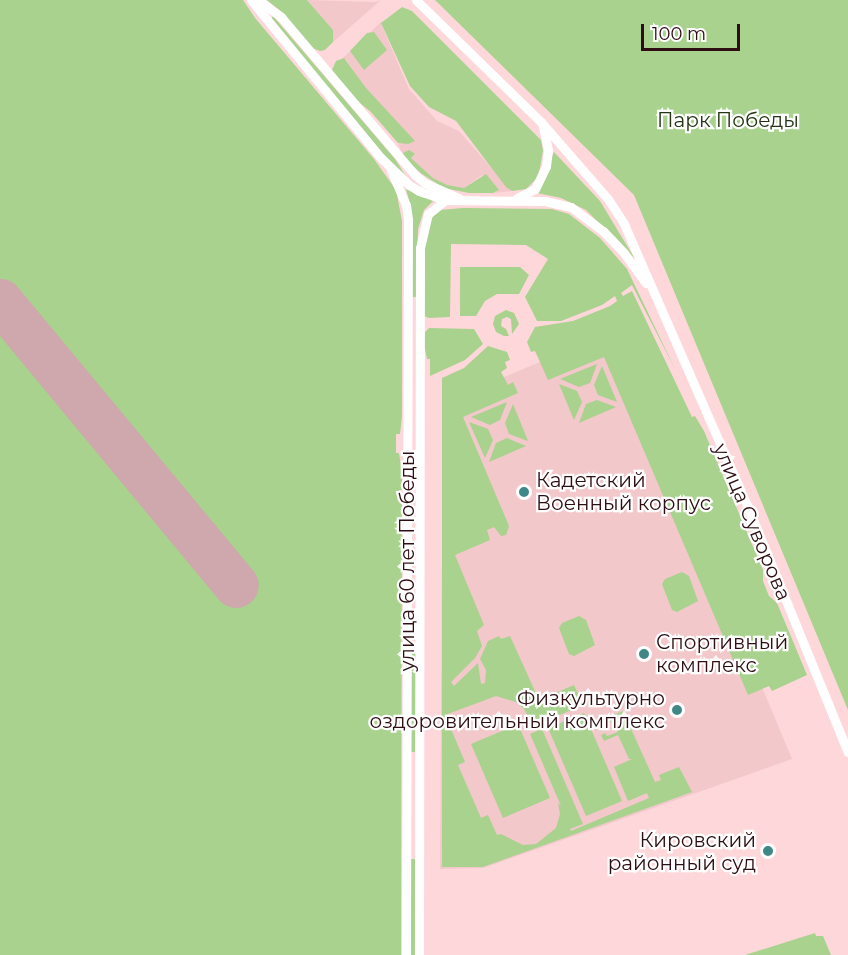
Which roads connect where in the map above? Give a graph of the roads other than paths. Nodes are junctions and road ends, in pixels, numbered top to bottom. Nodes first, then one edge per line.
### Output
1 (251, 0) edge
2 (258, 0) edge
3 (416, 0) edge
4 (541, 122) junction
5 (392, 170) junction
6 (462, 199) junction
7 (445, 200) junction
8 (512, 200) junction
9 (652, 293) junction
10 (407, 305) junction
11 (420, 305) junction
12 (407, 414) junction
13 (420, 414) junction
14 (407, 530) junction
15 (420, 530) junction
16 (848, 753) edge
17 (406, 850) junction
18 (419, 850) junction
19 (406, 955) edge
20 (419, 955) edge

1 - 5 main road
2 - 6 main road
3 - 4 main road
4 - 8 main road
4 - 9 main road
5 - 7 main road
5 - 10 main road, улица 60 лет Победы
6 - 7 main road
6 - 8 main road
7 - 11 main road, улица 60 лет Победы
8 - 9 main road
9 - 16 main road, улица Суворова
10 - 11 main road
10 - 12 main road, улица 60 лет Победы
11 - 13 main road, улица 60 лет Победы
12 - 13 main road
12 - 14 main road, улица 60 лет Победы
13 - 15 main road, улица 60 лет Победы
14 - 15 main road
14 - 17 main road, улица 60 лет Победы
15 - 18 main road, улица 60 лет Победы
17 - 18 main road
17 - 19 main road, улица 60 лет Победы
18 - 20 main road, улица 60 лет Победы

